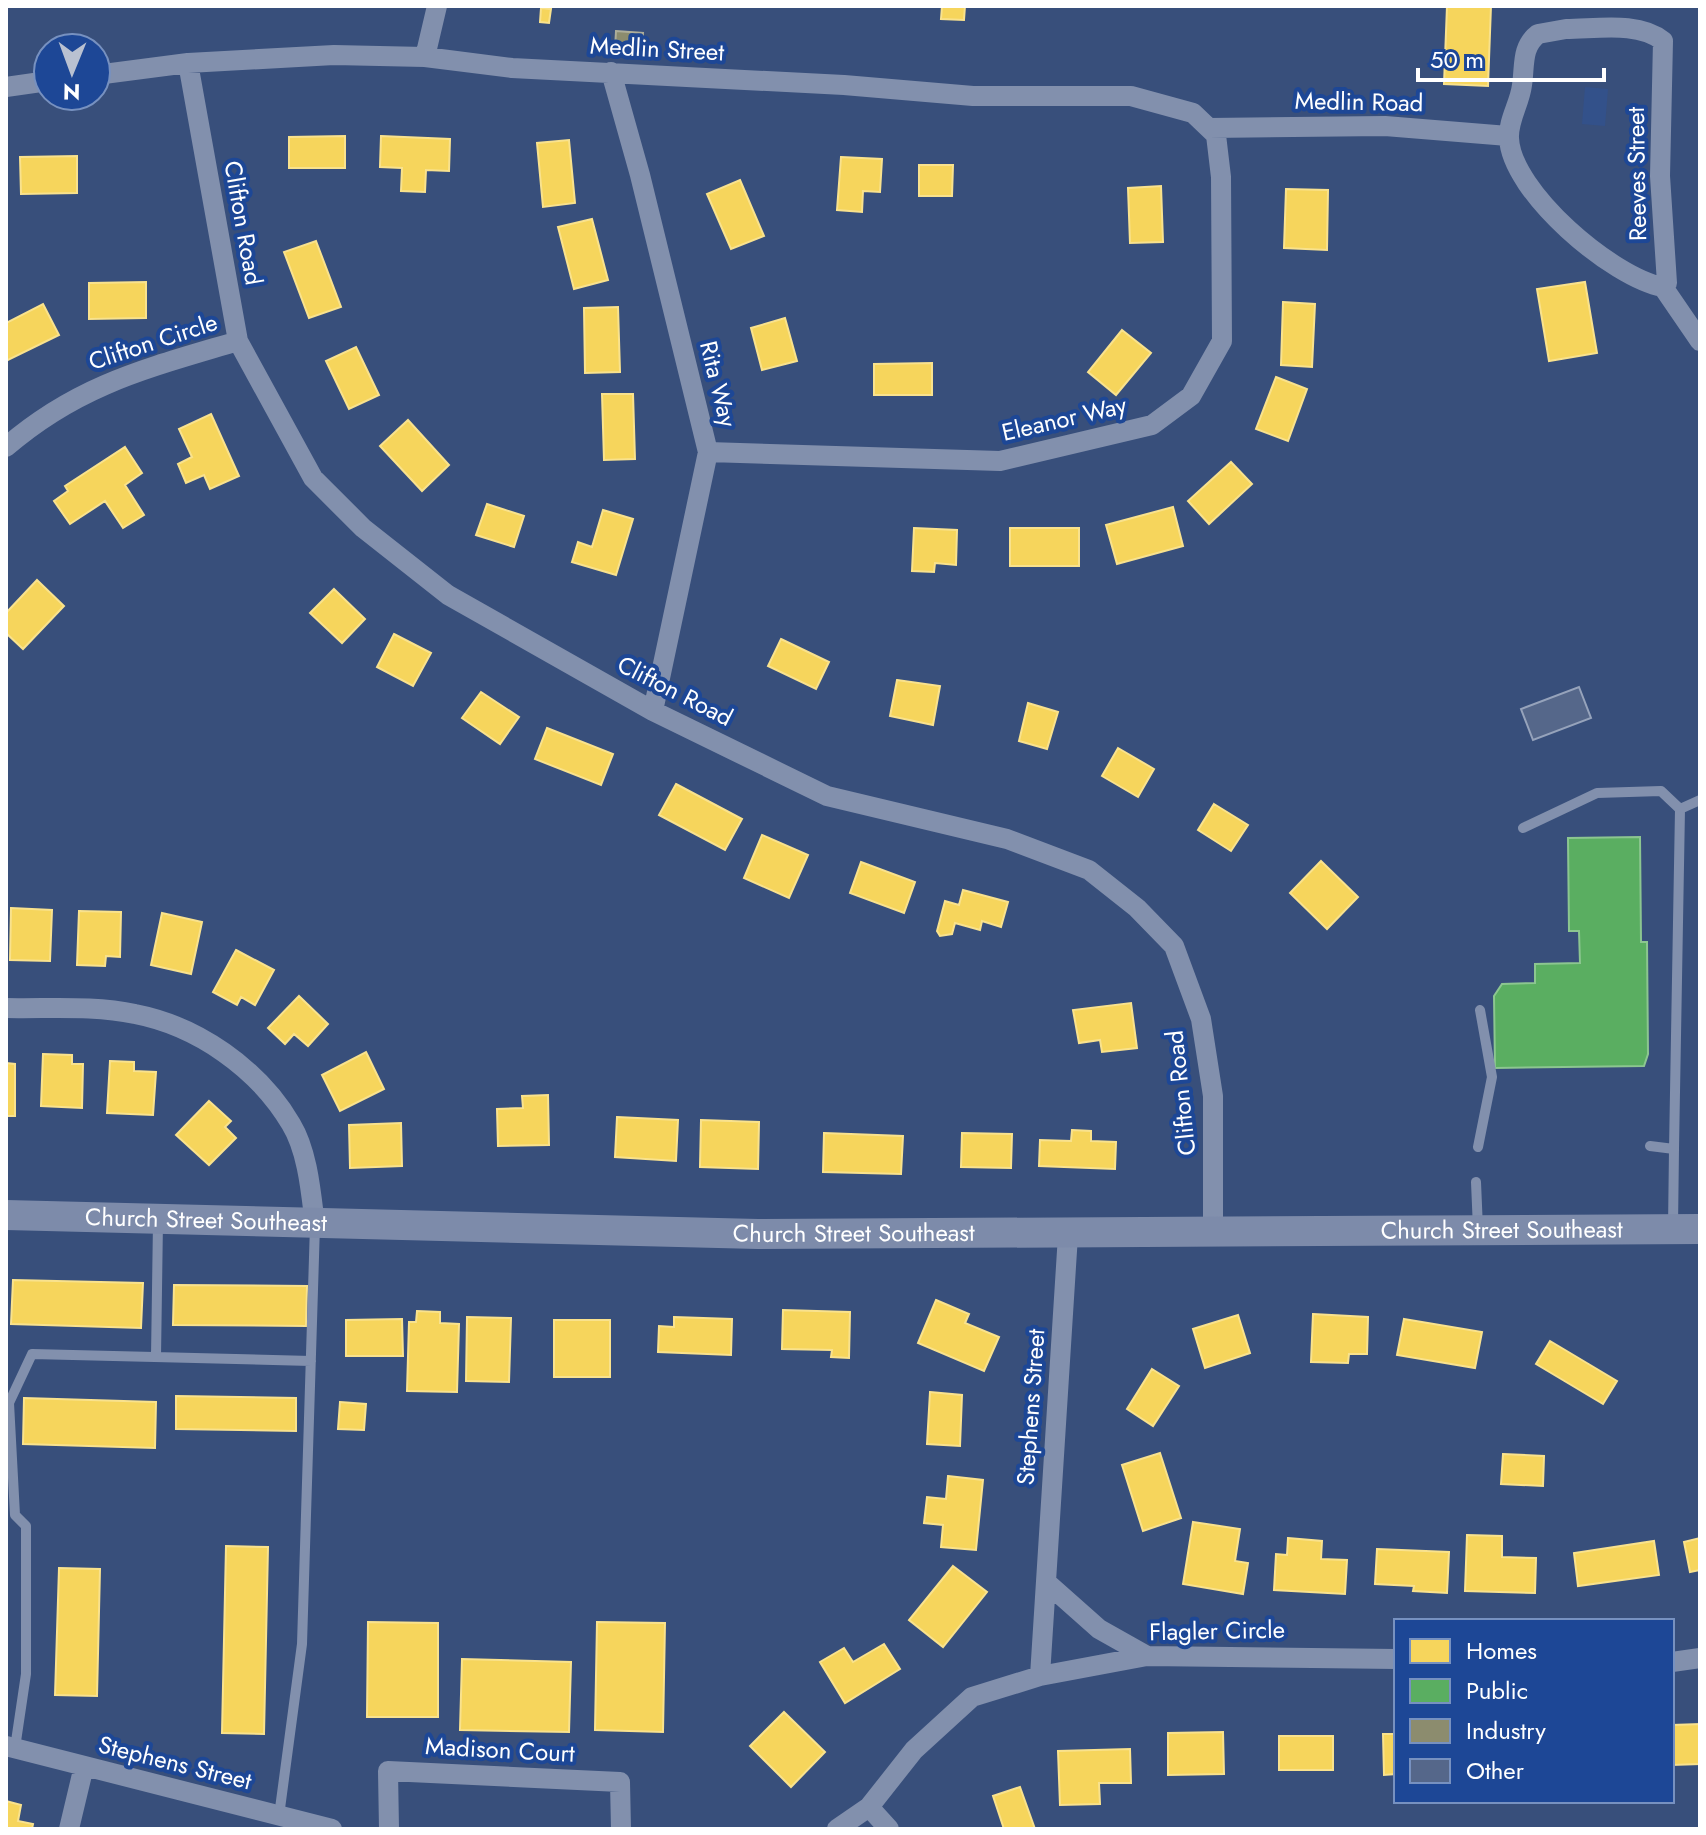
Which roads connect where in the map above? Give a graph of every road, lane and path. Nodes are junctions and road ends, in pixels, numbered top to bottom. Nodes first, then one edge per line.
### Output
1 (437, 6) edge
2 (425, 57) junction
3 (188, 63) junction
4 (611, 72) junction
5 (112, 73) edge
6 (32, 83) edge
7 (6, 87) edge
8 (1209, 128) junction
9 (1508, 136) junction
10 (1663, 287) junction
11 (238, 341) junction
12 (1700, 341) edge
13 (6, 447) edge
14 (708, 452) junction
15 (653, 711) junction
16 (1700, 800) edge
17 (1680, 809) junction
18 (1523, 828) dead end
19 (6, 1008) edge
20 (1480, 1010) dead end
21 (1650, 1146) dead end
22 (1478, 1147) dead end
23 (1674, 1149) junction
24 (1476, 1182) dead end
25 (6, 1215) edge
26 (158, 1220) junction
27 (315, 1225) junction
28 (1686, 1229) edge
29 (1478, 1231) junction
30 (1213, 1233) junction
31 (1068, 1235) junction
32 (156, 1357) junction
33 (311, 1361) junction
34 (1046, 1582) junction
35 (1147, 1656) junction
36 (1700, 1658) edge
37 (1394, 1659) edge
38 (1674, 1662) edge
39 (1040, 1676) junction
40 (11, 1747) edge
41 (84, 1766) junction
42 (869, 1807) junction
43 (279, 1816) junction
44 (69, 1829) edge
45 (332, 1829) edge
46 (389, 1829) edge
47 (621, 1829) edge
48 (837, 1829) edge
49 (889, 1829) edge

1 - 2 street
2 - 3 street, Medlin Street
2 - 4 street, Medlin Street
3 - 5 street, Medlin Street
3 - 11 street, Clifton Road
4 - 8 street, Medlin Street
4 - 14 street, Rita Way
6 - 7 street
8 - 9 street, Medlin Road
8 - 14 street, Eleanor Way
9 - 10 street, Reeves Street
9 - 10 street, Reeves Street
10 - 12 street
11 - 13 street, Clifton Circle
11 - 15 street, Clifton Road
14 - 15 street, Rita Way
15 - 30 street, Clifton Road
16 - 17 lane
17 - 18 lane
17 - 23 lane
19 - 27 street
20 - 22 lane
21 - 23 lane
23 - 28 lane
24 - 29 lane
25 - 26 street, Church Street Southeast
26 - 27 street, Church Street Southeast
26 - 32 lane
27 - 31 street, Church Street Southeast
27 - 33 lane
28 - 29 street, Church Street Southeast
29 - 30 street, Church Street Southeast
30 - 31 street, Church Street Southeast
31 - 34 street, Stephens Street
32 - 33 lane
32 - 40 lane
33 - 43 lane
34 - 35 street
34 - 39 street, Stephens Street
35 - 37 street, Flagler Circle
35 - 39 street, Flagler Circle
36 - 38 street
39 - 42 street
40 - 41 street, Stephens Street
41 - 43 street, Stephens Street
41 - 44 street
42 - 48 street
42 - 49 street
43 - 45 street, Stephens Street
46 - 47 street, Madison Court

